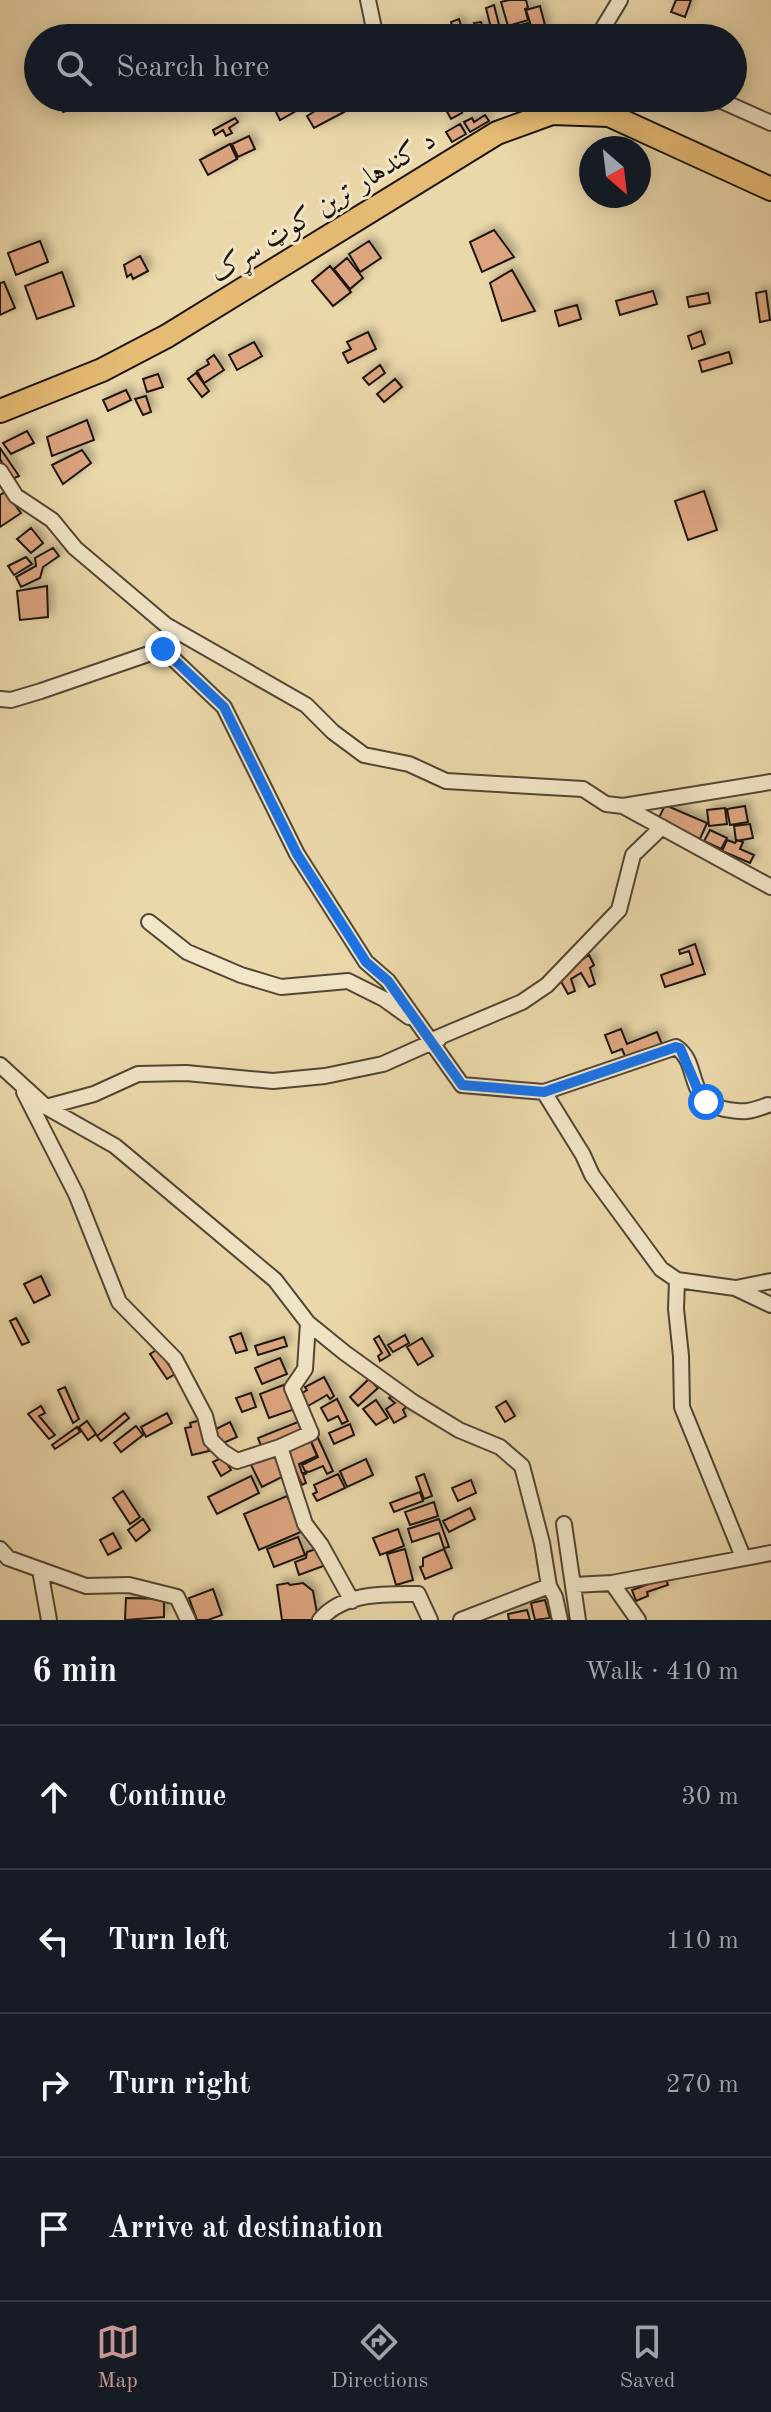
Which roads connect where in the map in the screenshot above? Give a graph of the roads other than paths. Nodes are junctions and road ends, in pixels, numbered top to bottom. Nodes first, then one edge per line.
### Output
1 (368, 0) edge
2 (620, 0) edge
3 (373, 24) edge
4 (605, 24) edge
5 (746, 112) edge
6 (771, 123) edge
7 (771, 189) edge
8 (0, 411) edge
9 (0, 471) edge
10 (177, 632) junction
11 (163, 649) junction
12 (0, 699) edge
13 (771, 782) edge
14 (623, 806) junction
15 (662, 827) junction
16 (771, 887) edge
17 (149, 922) dead end
18 (432, 1040) junction
19 (0, 1065) edge
20 (20, 1083) junction
21 (544, 1092) junction
22 (768, 1105) dead end
23 (46, 1107) junction
24 (677, 1280) junction
25 (771, 1281) edge
26 (735, 1288) junction
27 (771, 1305) edge
28 (308, 1323) junction
29 (280, 1447) junction
30 (564, 1524) dead end
31 (0, 1549) edge
32 (771, 1553) edge
33 (743, 1557) junction
34 (40, 1570) junction
35 (612, 1583) junction
36 (574, 1585) junction
37 (549, 1586) junction
38 (352, 1601) junction
39 (49, 1620) edge
40 (188, 1620) edge
41 (320, 1620) edge
42 (430, 1620) edge
43 (461, 1620) edge
44 (560, 1620) edge
45 (578, 1620) edge
46 (638, 1620) edge

1 - 3 street
2 - 4 street
5 - 6 street
7 - 8 main road, د کندهار ترين کوټ سړک
9 - 10 street
10 - 11 street
10 - 14 street
11 - 12 street
11 - 18 street
13 - 14 street
14 - 15 street
15 - 16 street
15 - 18 street
17 - 23 street
18 - 21 street
19 - 20 street
20 - 23 street
20 - 29 street
21 - 22 street
21 - 24 street
23 - 28 street
24 - 26 street
24 - 33 street
25 - 26 street
26 - 27 street
28 - 29 street
28 - 37 street
29 - 38 street
30 - 36 street
31 - 34 street
32 - 33 street
33 - 35 street
34 - 39 street
34 - 40 street
35 - 36 street
35 - 46 street
36 - 45 street
37 - 43 street
37 - 44 street
38 - 41 street
38 - 42 street

